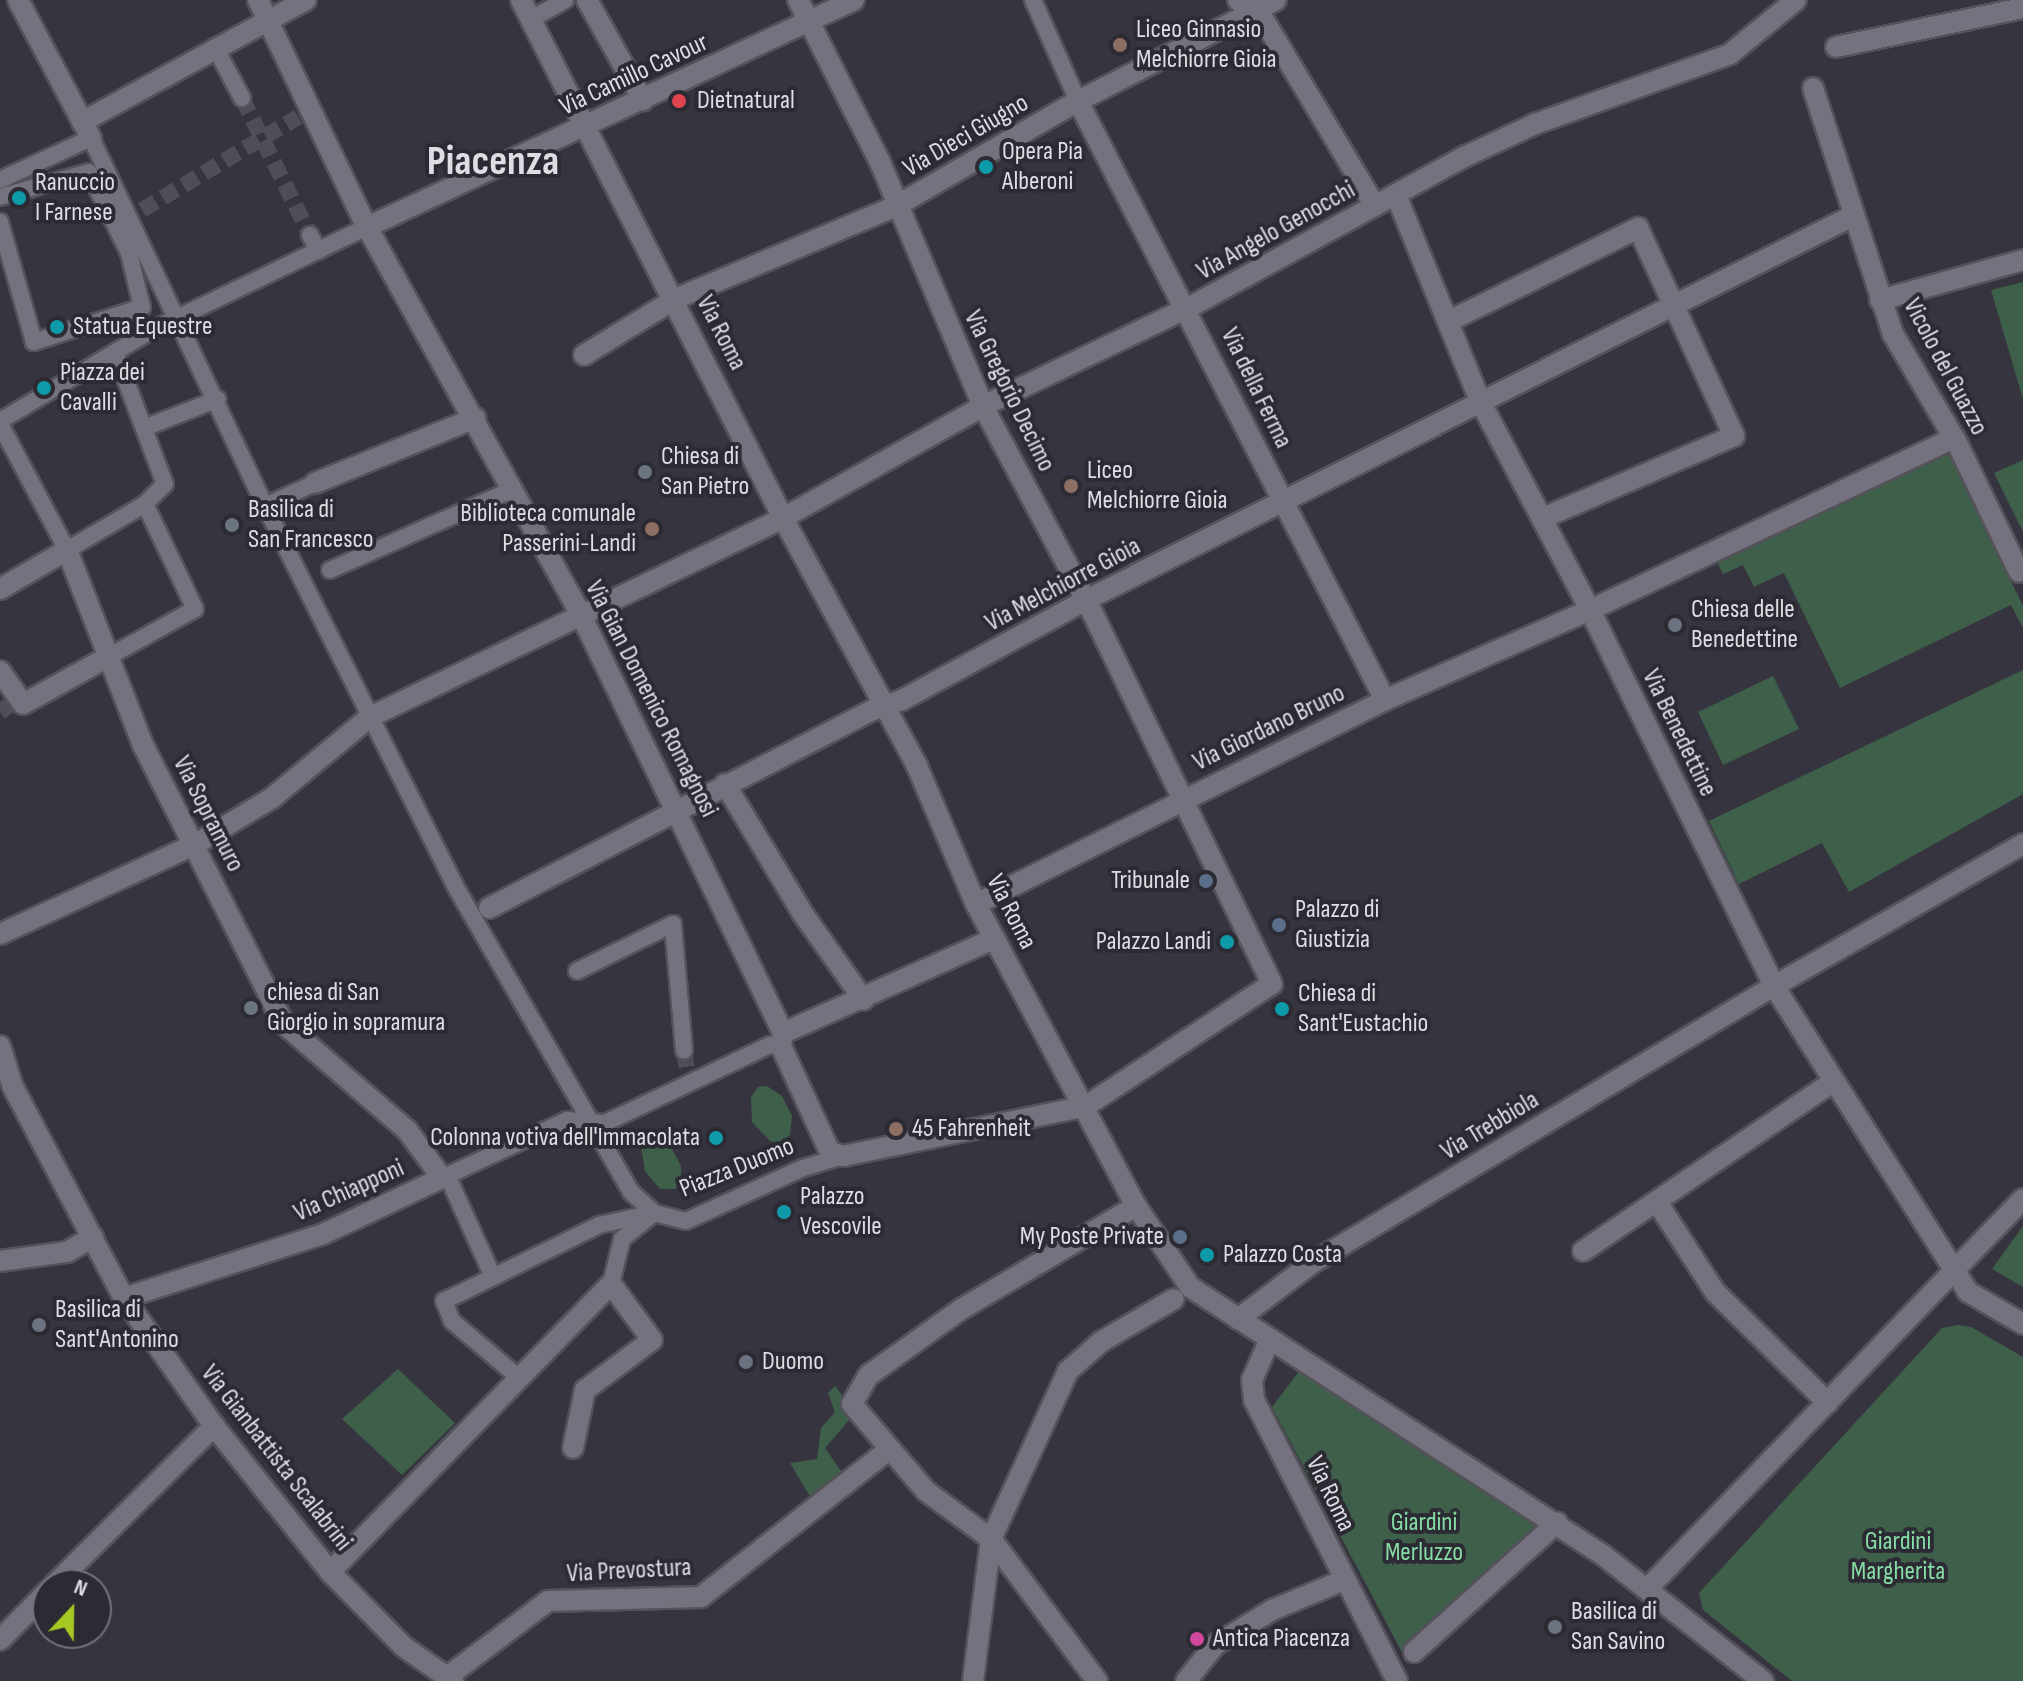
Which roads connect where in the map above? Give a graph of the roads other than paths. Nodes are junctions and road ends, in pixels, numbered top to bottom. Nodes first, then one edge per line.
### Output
1 (18, 0) edge
2 (258, 0) edge
3 (306, 0) edge
4 (521, 0) edge
5 (565, 0) edge
6 (587, 0) edge
7 (798, 0) edge
8 (854, 0) edge
9 (1033, 0) edge
10 (1276, 0) edge
11 (1796, 0) edge
12 (1244, 6) edge
13 (2023, 8) edge
14 (531, 19) junction
15 (267, 20) junction
16 (812, 21) junction
17 (215, 47) junction
18 (1836, 47) dead end
19 (1813, 88) dead end
20 (242, 98) tunnel mouth
21 (643, 100) junction
22 (1078, 101) junction
23 (585, 127) junction
24 (86, 130) junction
25 (0, 180) edge
26 (1396, 195) junction
27 (0, 197) edge
28 (896, 206) junction
29 (1375, 206) junction
30 (142, 210) tunnel mouth
31 (1854, 215) junction
32 (127, 219) junction
33 (0, 222) edge
34 (367, 227) junction
35 (310, 235) tunnel mouth
36 (318, 251) junction
37 (2023, 260) edge
38 (675, 299) junction
39 (1880, 300) junction
40 (1672, 304) junction
41 (1188, 308) junction
42 (176, 319) junction
43 (1449, 321) junction
44 (115, 352) junction
45 (584, 355) dead end
46 (218, 399) junction
47 (1481, 403) junction
48 (983, 406) junction
49 (475, 418) junction
50 (0, 422) edge
51 (144, 428) junction
52 (1954, 438) junction
53 (315, 483) joint
54 (514, 489) junction
55 (1283, 501) junction
56 (145, 504) junction
57 (265, 506) junction
58 (783, 518) junction
59 (1543, 518) junction
60 (67, 550) junction
61 (2019, 572) dead end
62 (317, 576) junction
63 (0, 589) edge
64 (1086, 600) junction
65 (1590, 610) junction
66 (581, 615) junction
67 (106, 658) junction
68 (0, 671) edge
69 (1385, 700) junction
70 (884, 706) junction
71 (370, 717) junction
72 (725, 784) junction
73 (1185, 798) junction
74 (678, 808) junction
75 (196, 844) junction
76 (2023, 844) edge
77 (976, 904) junction
78 (481, 912) junction
79 (0, 934) edge
80 (995, 938) junction
81 (577, 971) dead end
82 (1774, 986) junction
83 (864, 1000) junction
84 (782, 1040) junction
85 (0, 1046) edge
86 (684, 1051) tunnel mouth
87 (1834, 1081) junction
88 (1086, 1106) junction
89 (588, 1121) junction
90 (843, 1156) junction
91 (444, 1176) junction
92 (2023, 1199) edge
93 (1657, 1202) junction
94 (1136, 1206) junction
95 (654, 1213) junction
96 (93, 1237) junction
97 (1583, 1251) dead end
98 (0, 1261) edge
99 (1956, 1273) junction
100 (493, 1277) junction
101 (611, 1284) junction
102 (124, 1298) junction
103 (1174, 1299) dead end
104 (1238, 1319) junction
105 (2023, 1324) edge
106 (1270, 1339) junction
107 (517, 1376) junction
108 (1828, 1403) junction
109 (214, 1426) junction
110 (573, 1448) dead end
111 (887, 1451) junction
112 (1557, 1523) junction
113 (991, 1539) junction
114 (70, 1569) edge
115 (330, 1572) junction
116 (1344, 1580) junction
117 (1648, 1588) junction
118 (32, 1607) edge
119 (0, 1640) edge
120 (1414, 1652) dead end
121 (450, 1679) edge
122 (973, 1681) edge
123 (1097, 1681) edge
124 (1186, 1681) edge
125 (1397, 1681) edge
126 (1763, 1681) edge

1 - 24 street
2 - 15 street, Via Gian Domenico Romagnosi
3 - 15 street
4 - 14 street, Via Roma
5 - 14 street
6 - 21 street
7 - 16 street, Via Gregorio Decimo
8 - 16 street, Via Camillo Cavour
9 - 22 street
10 - 12 street, Via Dieci Giugno
11 - 26 street, Via Angelo Genocchi
12 - 22 street, Via Dieci Giugno
12 - 29 street
13 - 18 street
14 - 23 street, Via Roma
15 - 17 street
15 - 34 street, Via Gian Domenico Romagnosi
16 - 21 street, Via Camillo Cavour
16 - 28 street, Via Gregorio Decimo
17 - 20 street
17 - 24 street
19 - 31 street, Vicolo del Guazzo
21 - 23 street, Via Camillo Cavour
22 - 28 street, Via Dieci Giugno
22 - 41 street, Via della Ferma
23 - 34 street, Via Camillo Cavour
23 - 38 street, Via Roma
24 - 25 street
24 - 32 street
26 - 29 street, Via Angelo Genocchi
26 - 43 street, Via Benedettine
27 - 33 street
28 - 38 street, Via Dieci Giugno
28 - 48 street, Via Gregorio Decimo
29 - 41 street, Via Angelo Genocchi
30 - 32 street
31 - 39 street, Vicolo del Guazzo
31 - 40 street, Via Melchiorre Gioia
32 - 42 street
34 - 36 street, Via Camillo Cavour
34 - 49 street, Via Gian Domenico Romagnosi
35 - 36 street
36 - 42 street, Via Camillo Cavour
37 - 39 street
38 - 45 street, Via Dieci Giugno
38 - 58 street, Via Roma
39 - 52 street, Vicolo del Guazzo
40 - 43 street
40 - 47 street, Via Melchiorre Gioia
40 - 59 street
41 - 48 street, Via Angelo Genocchi
41 - 55 street, Via della Ferma
42 - 44 street
42 - 46 street, Piazza Duomo
43 - 47 street, Via Benedettine
44 - 50 street
44 - 51 street
46 - 51 street
46 - 57 street, Piazza Duomo
47 - 55 street, Via Melchiorre Gioia
47 - 59 street, Via Benedettine
48 - 58 street, Via Angelo Genocchi
48 - 64 street, Via Gregorio Decimo
49 - 53 street
49 - 54 street, Via Gian Domenico Romagnosi
50 - 60 street, Via Sopramuro
51 - 56 street
52 - 61 street, Vicolo del Guazzo
52 - 65 street, Via Giordano Bruno
53 - 57 street
54 - 62 street
54 - 66 street, Via Gian Domenico Romagnosi
55 - 64 street, Via Melchiorre Gioia
55 - 69 street, Via della Ferma
56 - 60 street
56 - 67 street
57 - 62 street, Piazza Duomo
58 - 66 street, Via Angelo Genocchi
58 - 70 street, Via Roma
59 - 65 street, Via Benedettine
60 - 63 street
60 - 67 street, Via Sopramuro
62 - 71 street, Piazza Duomo
64 - 70 street, Via Melchiorre Gioia
64 - 73 street, Via Gregorio Decimo
65 - 69 street, Via Giordano Bruno
65 - 82 street, Via Benedettine
66 - 71 street, Via Angelo Genocchi
66 - 74 street, Via Gian Domenico Romagnosi
67 - 68 street
67 - 75 street, Via Sopramuro
69 - 73 street, Via Giordano Bruno
70 - 72 street, Via Melchiorre Gioia
70 - 77 street, Via Roma
71 - 75 street, Via Angelo Genocchi
71 - 78 street, Piazza Duomo
72 - 74 street, Via Melchiorre Gioia
72 - 83 street
73 - 77 street, Via Giordano Bruno
73 - 88 street, Via Gregorio Decimo
74 - 78 street, Via Melchiorre Gioia
74 - 84 street, Via Gian Domenico Romagnosi
75 - 79 street, Via Angelo Genocchi
75 - 91 street, Via Sopramuro
76 - 82 street, Via Trebbiola
77 - 80 street, Via Roma
78 - 89 street, Piazza Duomo
80 - 83 street
80 - 88 street, Via Roma
81 - 86 street
82 - 87 street, Via Benedettine
82 - 104 street, Via Trebbiola
83 - 84 street
84 - 89 street
84 - 90 street, Piazza Duomo
85 - 96 street, Via Gianbattista Scalabrini
87 - 93 street
87 - 99 street, Via Benedettine
88 - 90 street
88 - 94 street, Via Roma
89 - 91 street, Via Chiapponi
89 - 95 street, Piazza Duomo
90 - 95 street, Piazza Duomo
91 - 100 street
91 - 102 street, Via Chiapponi
92 - 99 street
93 - 97 street
93 - 108 street
94 - 104 street, Via Roma
94 - 111 street
95 - 100 street
95 - 101 street
96 - 98 street
96 - 102 street, Via Gianbattista Scalabrini
99 - 105 street, Via Benedettine
99 - 108 street
100 - 107 street
101 - 107 street
101 - 110 street
102 - 109 street, Via Gianbattista Scalabrini
103 - 113 street
104 - 106 street, Via Roma
106 - 112 street
106 - 116 street, Via Roma
107 - 115 street
108 - 117 street
109 - 114 street
109 - 115 street, Via Gianbattista Scalabrini
111 - 113 street
111 - 121 street, Via Prevostura
112 - 117 street
112 - 120 street
113 - 122 street
113 - 123 street
115 - 121 street, Via Gianbattista Scalabrini
116 - 124 street
116 - 125 street, Via Roma
117 - 126 street
118 - 119 street

